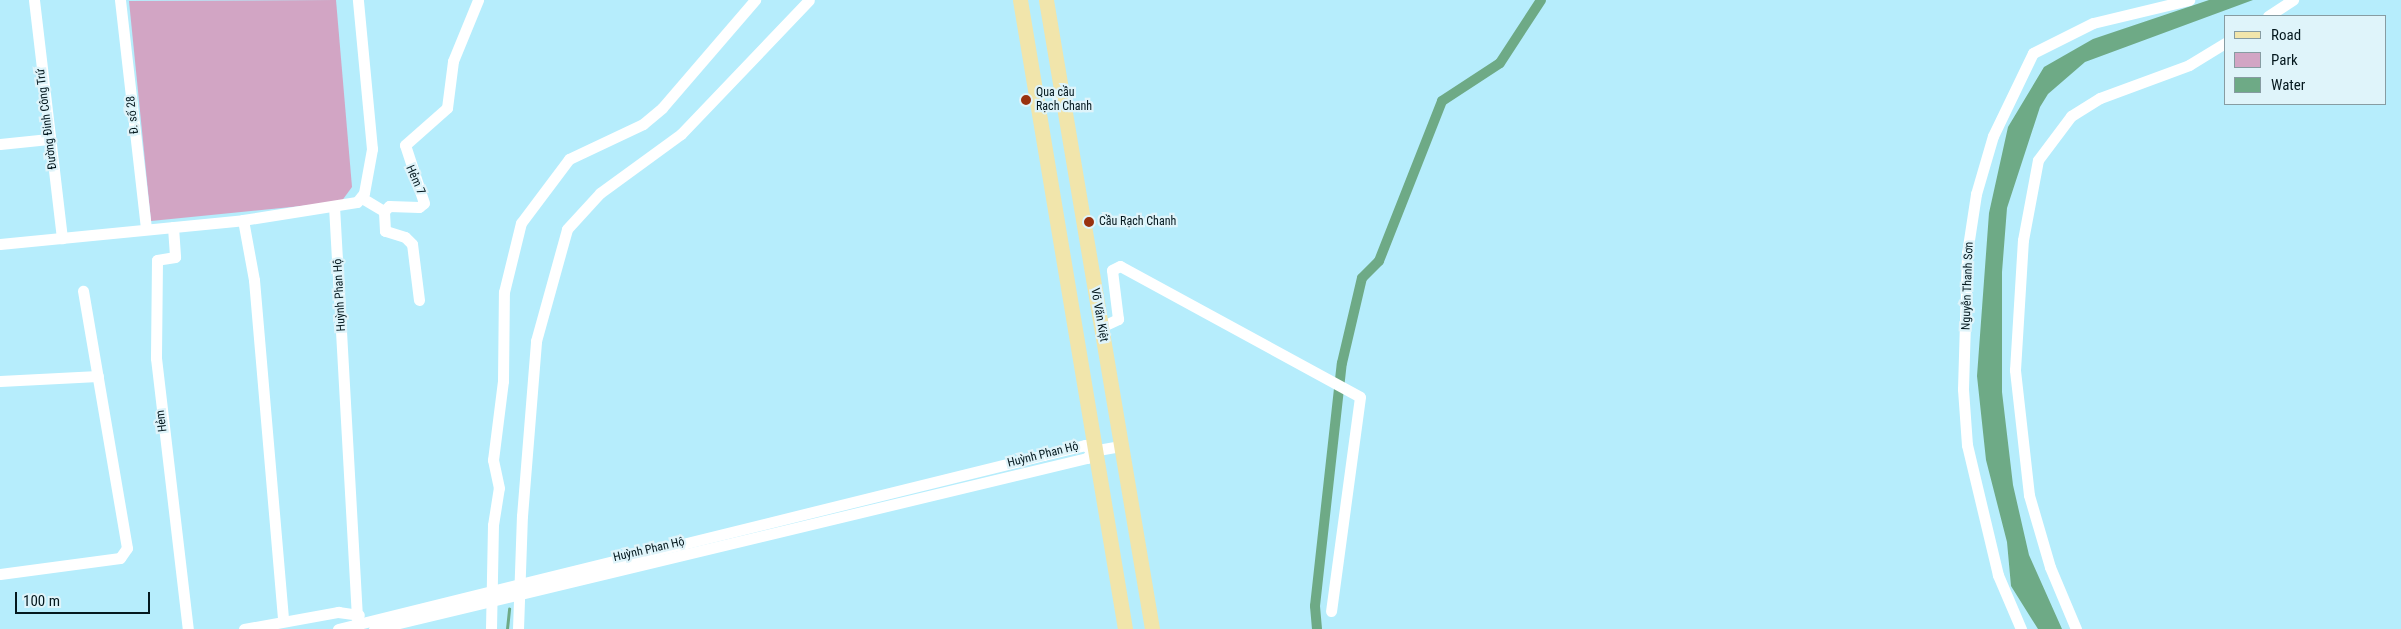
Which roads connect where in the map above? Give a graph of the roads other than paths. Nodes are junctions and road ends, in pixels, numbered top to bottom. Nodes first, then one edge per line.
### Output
1 (34, 0) edge
2 (120, 0) edge
3 (358, 0) edge
4 (478, 0) edge
5 (755, 0) edge
6 (809, 0) edge
7 (1020, 0) edge
8 (1046, 0) edge
9 (2189, 0) edge
10 (2293, 0) edge
11 (2270, 15) edge
12 (2224, 45) edge
13 (49, 139) junction
14 (0, 144) edge
15 (362, 198) junction
16 (334, 206) junction
17 (384, 211) junction
18 (243, 220) junction
19 (173, 227) junction
20 (146, 230) junction
21 (62, 238) junction
22 (0, 244) edge
23 (83, 291) dead end
24 (419, 300) dead end
25 (1101, 327) junction
26 (98, 376) junction
27 (0, 381) edge
28 (1121, 446) junction
29 (1094, 450) junction
30 (0, 574) edge
31 (521, 583) junction
32 (493, 596) junction
33 (520, 597) junction
34 (1331, 611) dead end
35 (284, 619) junction
36 (359, 622) edge
37 (188, 629) edge
38 (244, 629) edge
39 (338, 629) edge
40 (374, 629) edge
41 (491, 629) edge
42 (518, 629) edge
43 (1125, 629) edge
44 (1152, 629) edge
45 (2021, 629) edge
46 (2076, 629) edge

1 - 13 street, Đường Đinh Công Trứ
2 - 20 street, Đ. số 28
3 - 15 street
4 - 17 street, Hẻm 7
5 - 32 street
6 - 31 street
7 - 29 main road, Võ Văn Kiệt
8 - 25 main road, Võ Văn Kiệt
9 - 45 street, Nguyễn Thanh Sơn
10 - 11 street
12 - 46 street
13 - 14 street
13 - 21 street, Đường Đinh Công Trứ
15 - 16 street
15 - 17 street
16 - 18 street
16 - 36 street, Huỳnh Phan Hộ
17 - 24 street
18 - 19 street
18 - 35 street
19 - 20 street
19 - 37 street, Hẻm
20 - 21 street
21 - 22 street
23 - 26 street
25 - 28 main road, Võ Văn Kiệt
25 - 34 street
26 - 27 street
26 - 30 street
28 - 29 street
28 - 44 main road, Võ Văn Kiệt
29 - 31 street, Huỳnh Phan Hộ
29 - 33 street, Huỳnh Phan Hộ
29 - 43 main road, Võ Văn Kiệt
31 - 32 street, Huỳnh Phan Hộ
31 - 33 street
32 - 33 street, Huỳnh Phan Hộ
32 - 36 street, Huỳnh Phan Hộ
32 - 40 street, Huỳnh Phan Hộ
32 - 41 street
33 - 42 street
35 - 36 street
35 - 38 street
36 - 39 street, Huỳnh Phan Hộ

